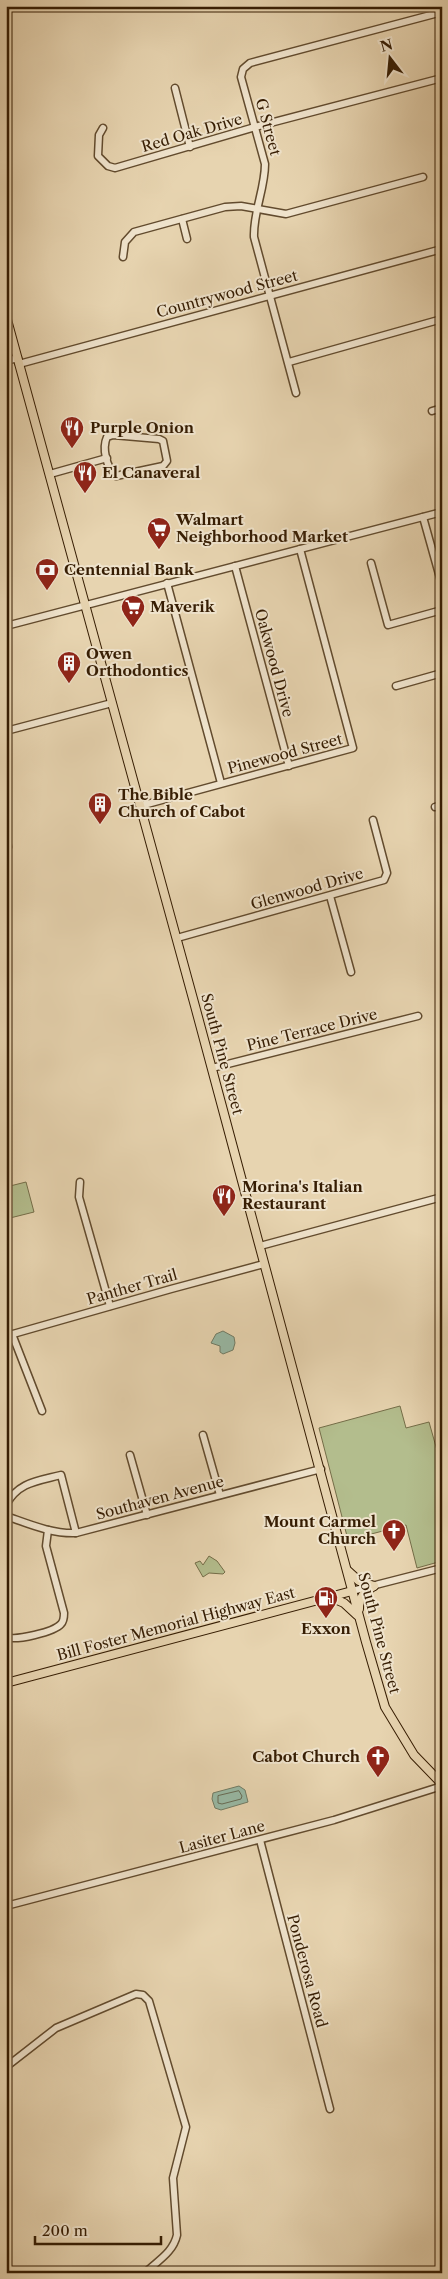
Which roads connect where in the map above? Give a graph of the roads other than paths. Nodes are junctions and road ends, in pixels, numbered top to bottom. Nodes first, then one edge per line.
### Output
1 (442, 12) edge
2 (442, 78) edge
3 (175, 88) dead end
4 (103, 128) dead end
5 (255, 128) junction
6 (190, 147) junction
7 (423, 177) dead end
8 (257, 209) junction
9 (182, 219) junction
10 (187, 239) dead end
11 (442, 249) edge
12 (123, 257) dead end
13 (270, 295) junction
14 (6, 316) edge
15 (442, 319) edge
16 (6, 361) edge
17 (19, 361) junction
18 (289, 362) junction
19 (296, 393) dead end
20 (442, 408) edge
21 (432, 411) dead end
22 (107, 458) junction
23 (50, 474) junction
24 (442, 512) edge
25 (423, 517) junction
26 (300, 549) junction
27 (371, 563) dead end
28 (235, 566) junction
29 (166, 583) junction
30 (442, 585) edge
31 (86, 605) junction
32 (442, 610) edge
33 (6, 626) edge
34 (442, 673) edge
35 (396, 686) dead end
36 (112, 703) junction
37 (6, 731) edge
38 (289, 766) junction
39 (222, 783) junction
40 (140, 806) junction
41 (373, 820) dead end
42 (6, 832) edge
43 (6, 851) edge
44 (330, 896) junction
45 (177, 938) junction
46 (351, 972) dead end
47 (418, 1016) dead end
48 (212, 1068) junction
49 (80, 1182) dead end
50 (442, 1197) edge
51 (260, 1246) junction
52 (264, 1264) junction
53 (110, 1306) junction
54 (9, 1335) edge
55 (42, 1411) dead end
56 (203, 1436) dead end
57 (130, 1455) dead end
58 (321, 1469) junction
59 (220, 1495) junction
60 (6, 1505) edge
61 (147, 1515) junction
62 (6, 1516) edge
63 (48, 1530) junction
64 (76, 1533) junction
65 (442, 1568) edge
66 (348, 1571) junction
67 (374, 1586) junction
68 (352, 1592) junction
69 (330, 1597) junction
70 (359, 1616) junction
71 (6, 1638) edge
72 (6, 1683) edge
73 (442, 1785) edge
74 (260, 1840) junction
75 (6, 1906) edge
76 (6, 2067) edge
77 (330, 2109) dead end
78 (145, 2273) edge

1 - 5 street, G Street
2 - 5 street, Red Oak Drive
3 - 6 street
4 - 6 street, Red Oak Drive
5 - 6 street, Red Oak Drive
5 - 8 street, G Street
7 - 8 street
8 - 9 street
8 - 13 street, G Street
9 - 10 street
9 - 12 street
11 - 13 street, Countrywood Street
13 - 17 street, Countrywood Street
13 - 18 street, G Street
14 - 17 main road, South Pine Street
15 - 18 street
16 - 17 street, Countrywood Street
17 - 23 main road, South Pine Street
18 - 19 street, G Street
20 - 21 street
22 - 22 street
22 - 23 street
23 - 31 main road, South Pine Street
24 - 25 street
25 - 26 street
25 - 30 street
26 - 28 street
26 - 38 street, Pinewood Street
27 - 32 street
28 - 29 street
28 - 38 street, Oakwood Drive
29 - 31 street
29 - 39 street
31 - 33 street
31 - 36 main road, South Pine Street
34 - 35 street
36 - 37 street
36 - 40 main road, South Pine Street
38 - 39 street, Pinewood Street
39 - 40 street, Pinewood Street
40 - 45 main road, South Pine Street
41 - 44 street, Glenwood Drive
42 - 43 street
44 - 45 street, Glenwood Drive
44 - 46 street
45 - 48 main road, South Pine Street
47 - 48 street, Pine Terrace Drive
48 - 51 main road, South Pine Street
49 - 53 street
50 - 51 street
51 - 52 main road, South Pine Street
52 - 53 street, Panther Trail
52 - 58 main road, South Pine Street
53 - 54 street, Panther Trail
54 - 55 street
56 - 59 street
57 - 61 street
58 - 59 street, Southaven Avenue
58 - 66 main road, South Pine Street
59 - 61 street, Southaven Avenue
60 - 64 street
61 - 64 street, Southaven Avenue
62 - 63 street, Southaven Avenue
63 - 64 street, Southaven Avenue
63 - 71 street
65 - 67 street
66 - 67 main road
66 - 68 main road, South Pine Street
66 - 69 main road
67 - 68 street
67 - 70 main road
68 - 69 main road, Bill Foster Memorial Highway East
68 - 70 main road, South Pine Street
69 - 70 main road
69 - 72 main road, Bill Foster Memorial Highway East
70 - 73 main road, South Pine Street
73 - 74 street, Lasiter Lane
74 - 75 street, Lasiter Lane
74 - 77 street, Ponderosa Road
76 - 78 street

